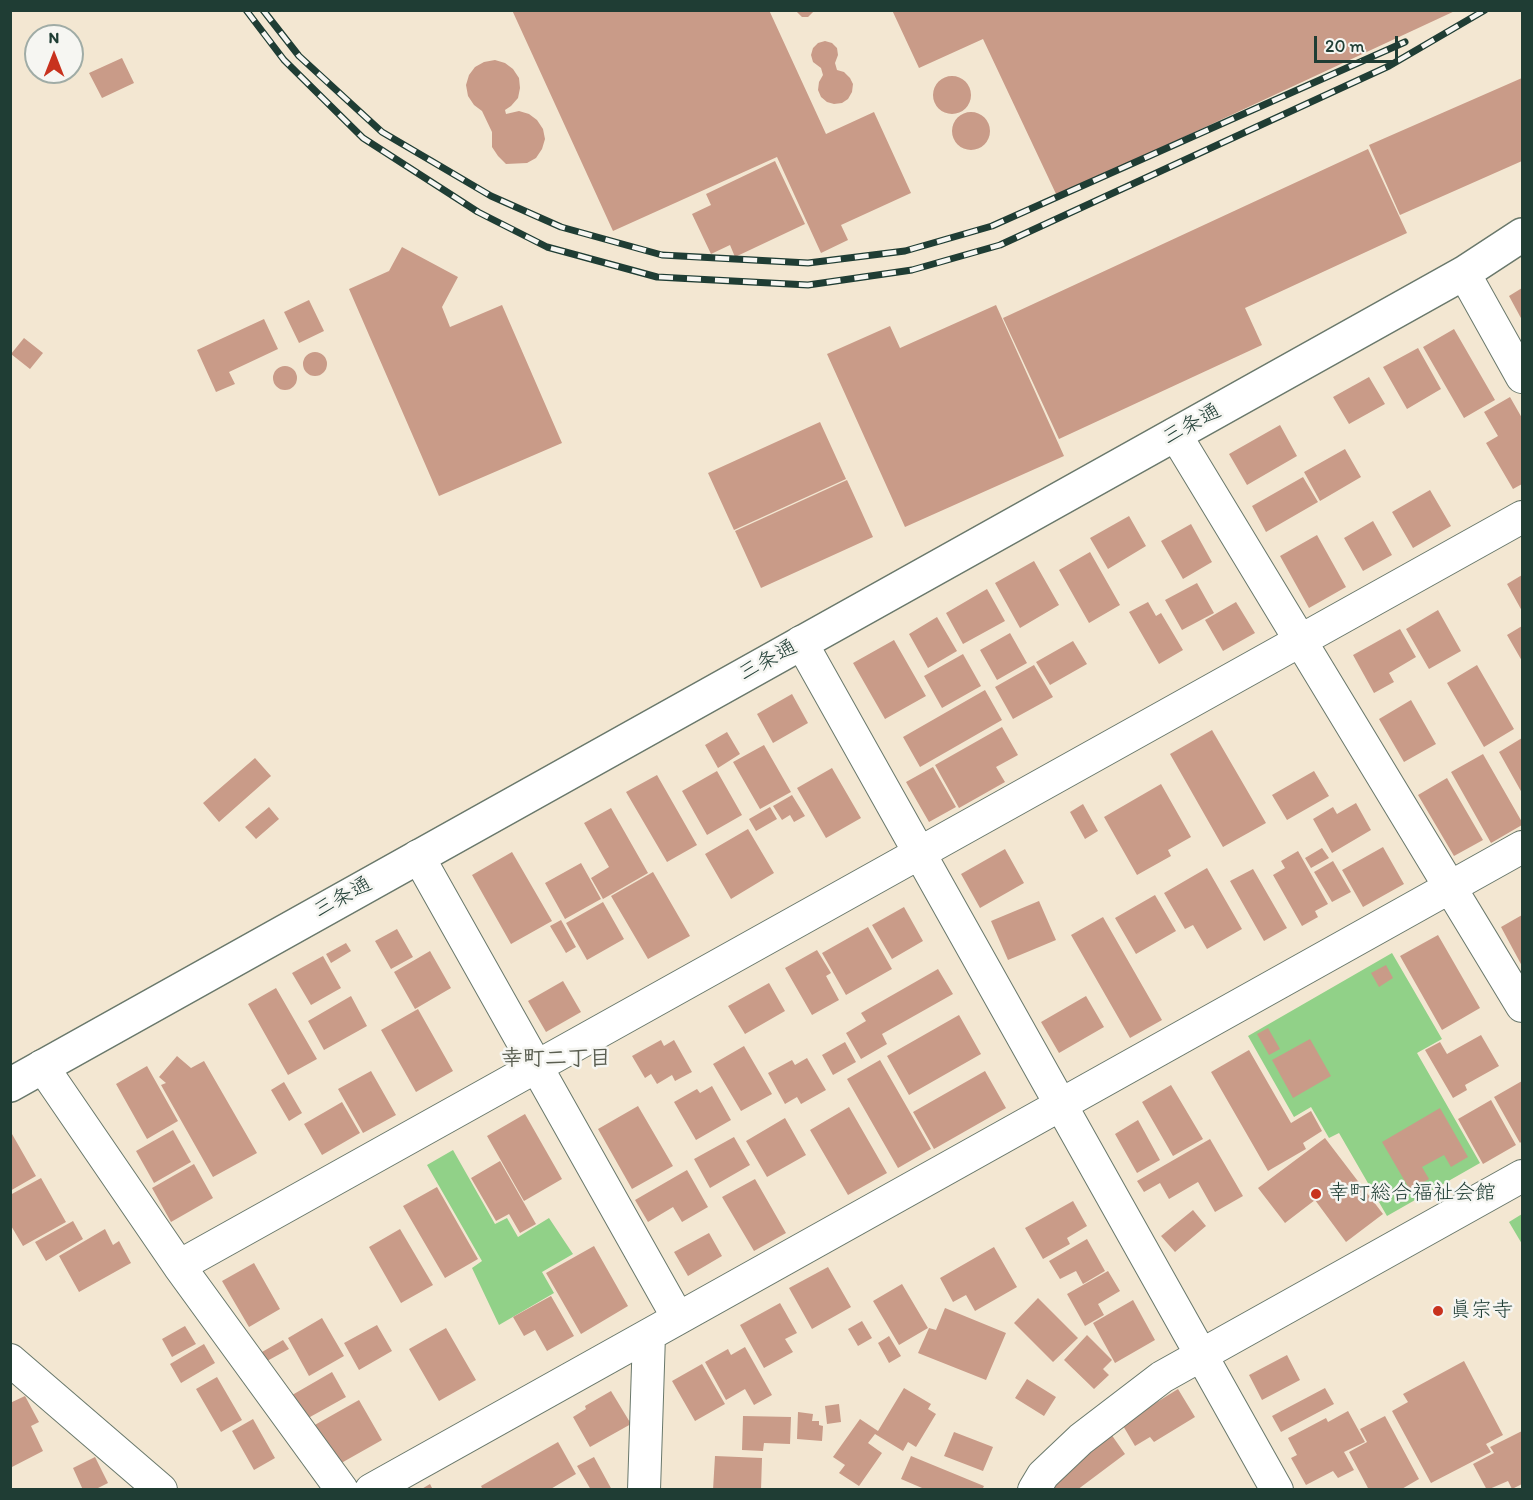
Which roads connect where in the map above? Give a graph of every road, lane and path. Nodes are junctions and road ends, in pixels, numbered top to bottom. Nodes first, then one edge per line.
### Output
1 (1522, 235) edge
2 (1464, 273) junction
3 (1522, 377) edge
4 (1175, 434) junction
5 (1522, 517) edge
6 (1300, 641) junction
7 (801, 642) junction
8 (1522, 847) edge
9 (920, 853) junction
10 (418, 856) junction
11 (1450, 887) junction
12 (1522, 1006) edge
13 (42, 1066) junction
14 (537, 1066) junction
15 (10, 1085) edge
16 (1061, 1104) junction
17 (1522, 1176) edge
18 (179, 1266) junction
19 (678, 1318) junction
20 (649, 1335) junction
21 (1201, 1354) junction
22 (13, 1366) edge
23 (161, 1490) edge
24 (342, 1490) edge
25 (371, 1490) edge
26 (644, 1490) edge
27 (1034, 1490) edge
28 (1277, 1490) edge

1 - 2 street, 三条通
2 - 3 street
2 - 4 street, 三条通
4 - 6 street
4 - 7 street, 三条通
5 - 6 street
6 - 9 street
6 - 11 street
7 - 9 street
7 - 10 street, 三条通
8 - 11 street
9 - 14 street
9 - 16 street
10 - 13 street, 三条通
10 - 14 street
11 - 12 street
11 - 16 street
13 - 15 street, 三条通
13 - 18 street
14 - 18 street
14 - 19 street
16 - 19 street
16 - 21 street
17 - 21 street
18 - 24 street
19 - 20 street
20 - 25 street
20 - 26 street
21 - 27 street
21 - 28 street
22 - 23 street

